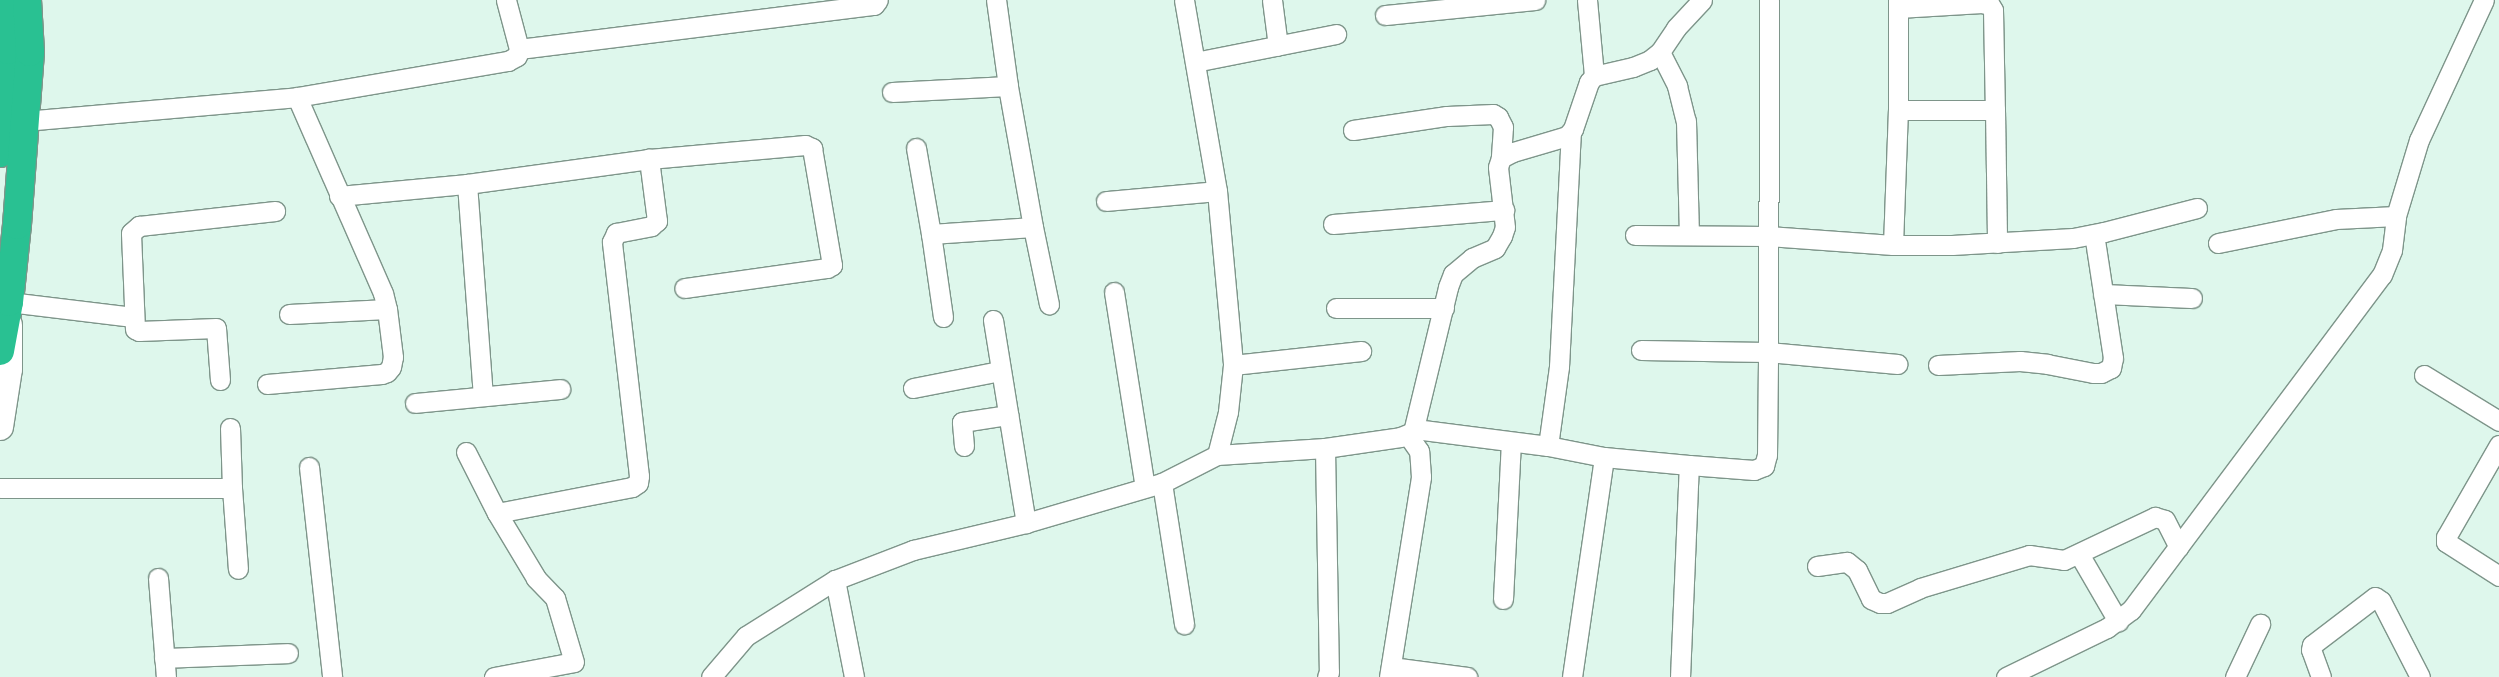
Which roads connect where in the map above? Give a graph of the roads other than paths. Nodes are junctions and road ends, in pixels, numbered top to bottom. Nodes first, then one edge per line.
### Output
1 (4, 0) edge
2 (27, 0) edge
3 (506, 0) edge
4 (878, 0) edge
5 (996, 0) edge
6 (1184, 0) edge
7 (1272, 0) edge
8 (1535, 0) edge
9 (1588, 0) edge
10 (1769, 0) edge
11 (2484, 0) edge
12 (1691, 3) edge
13 (1898, 4) edge
14 (1385, 15) dead end
15 (1336, 34) dead end
16 (1278, 46) junction
17 (519, 49) junction
18 (1660, 52) junction
19 (1195, 62) junction
20 (1594, 76) junction
21 (1008, 86) junction
22 (892, 92) dead end
23 (297, 97) junction
24 (1898, 110) junction
25 (1994, 110) junction
26 (25, 121) junction
27 (1353, 130) dead end
28 (1571, 133) junction
29 (0, 145) edge
30 (916, 148) dead end
31 (1501, 158) junction
32 (649, 159) junction
33 (467, 184) junction
34 (1217, 190) junction
35 (339, 196) junction
36 (1106, 201) dead end
37 (2197, 208) dead end
38 (1504, 210) junction
39 (275, 211) dead end
40 (2396, 216) junction
41 (1332, 224) dead end
42 (1033, 228) junction
43 (931, 234) junction
44 (1689, 234) junction
45 (2094, 234) junction
46 (1635, 235) dead end
47 (1768, 236) junction
48 (1997, 242) junction
49 (2218, 243) dead end
50 (1893, 245) junction
51 (684, 288) dead end
52 (1114, 292) dead end
53 (2103, 294) junction
54 (2192, 298) dead end
55 (9, 302) junction
56 (1049, 304) dead end
57 (1336, 308) dead end
58 (1444, 308) junction
59 (387, 309) junction
60 (289, 314) dead end
61 (133, 317) junction
62 (943, 317) dead end
63 (993, 320) dead end
64 (1641, 350) dead end
65 (0, 351) edge
66 (1361, 351) dead end
67 (1768, 352) junction
68 (1897, 364) dead end
69 (1233, 365) junction
70 (1938, 365) dead end
71 (1000, 371) junction
72 (2424, 375) dead end
73 (220, 380) dead end
74 (267, 384) dead end
75 (913, 388) dead end
76 (560, 389) dead end
77 (483, 395) junction
78 (415, 403) dead end
79 (1008, 415) junction
80 (2499, 421) edge
81 (0, 426) edge
82 (230, 428) dead end
83 (1412, 432) junction
84 (1512, 442) junction
85 (2499, 445) edge
86 (964, 446) dead end
87 (1548, 446) junction
88 (1325, 448) junction
89 (466, 452) dead end
90 (1217, 455) junction
91 (1604, 456) junction
92 (1689, 465) junction
93 (309, 467) dead end
94 (1154, 485) junction
95 (0, 488) edge
96 (232, 488) junction
97 (497, 513) junction
98 (1026, 523) junction
99 (2180, 547) junction
100 (2078, 554) junction
101 (1817, 566) dead end
102 (238, 569) dead end
103 (2499, 576) edge
104 (158, 578) dead end
105 (835, 580) junction
106 (1503, 599) dead end
107 (2118, 621) junction
108 (1184, 624) dead end
109 (2260, 624) dead end
110 (288, 653) dead end
111 (164, 658) junction
112 (576, 670) edge
113 (1390, 672) edge
114 (166, 677) edge
115 (332, 677) edge
116 (494, 677) edge
117 (711, 677) edge
118 (854, 677) edge
119 (1327, 677) edge
120 (1468, 677) edge
121 (1572, 677) edge
122 (1680, 677) edge
123 (2006, 677) edge
124 (2235, 677) edge
125 (2320, 677) edge
126 (2420, 677) edge

1 - 29 highway
2 - 26 highway
3 - 17 street
4 - 17 street
5 - 21 street
6 - 19 street
7 - 16 street
8 - 14 street
9 - 20 street
10 - 47 street
11 - 40 street
12 - 18 street
13 - 24 street
13 - 25 street
15 - 16 street
16 - 19 street
17 - 23 street
18 - 20 street
18 - 44 street
19 - 34 street
20 - 28 street
21 - 22 street
21 - 42 street
23 - 26 street
23 - 35 street
24 - 25 street
24 - 50 street
25 - 48 street
26 - 55 highway
27 - 31 street
28 - 31 street
28 - 87 street
30 - 43 street
31 - 38 street
32 - 33 street
32 - 51 street
32 - 97 street
33 - 35 street
33 - 77 street
34 - 36 street
34 - 69 street
35 - 59 street
37 - 45 street
38 - 41 street
38 - 58 street
39 - 61 street
40 - 49 street
40 - 99 street
42 - 43 street
42 - 56 street
43 - 62 street
44 - 46 street
44 - 47 street
45 - 48 street
45 - 53 street
47 - 50 street
47 - 67 street
48 - 50 street
52 - 94 street
53 - 54 street
53 - 70 street
55 - 61 street
55 - 65 highway
55 - 81 street
57 - 58 street
58 - 83 street
59 - 60 street
59 - 74 street
61 - 73 street
63 - 71 street
64 - 67 street
66 - 69 street
67 - 68 street
67 - 92 street
69 - 90 street
71 - 75 street
71 - 79 street
72 - 80 street
76 - 77 street
77 - 78 street
79 - 86 street
79 - 98 street
82 - 96 street
83 - 84 street
83 - 88 street
83 - 113 street
84 - 87 street
84 - 106 street
85 - 103 street
87 - 91 street
88 - 90 street
88 - 119 street
89 - 97 street
90 - 94 street
91 - 92 street
91 - 121 street
92 - 122 street
93 - 115 street
94 - 98 street
94 - 108 street
95 - 96 street
96 - 102 street
97 - 112 street
98 - 105 street
99 - 100 street
99 - 107 street
100 - 101 street
100 - 107 street
104 - 111 street
105 - 117 street
105 - 118 street
107 - 123 street
109 - 124 street
110 - 111 street
111 - 114 street
112 - 116 street
113 - 120 street
125 - 126 street

